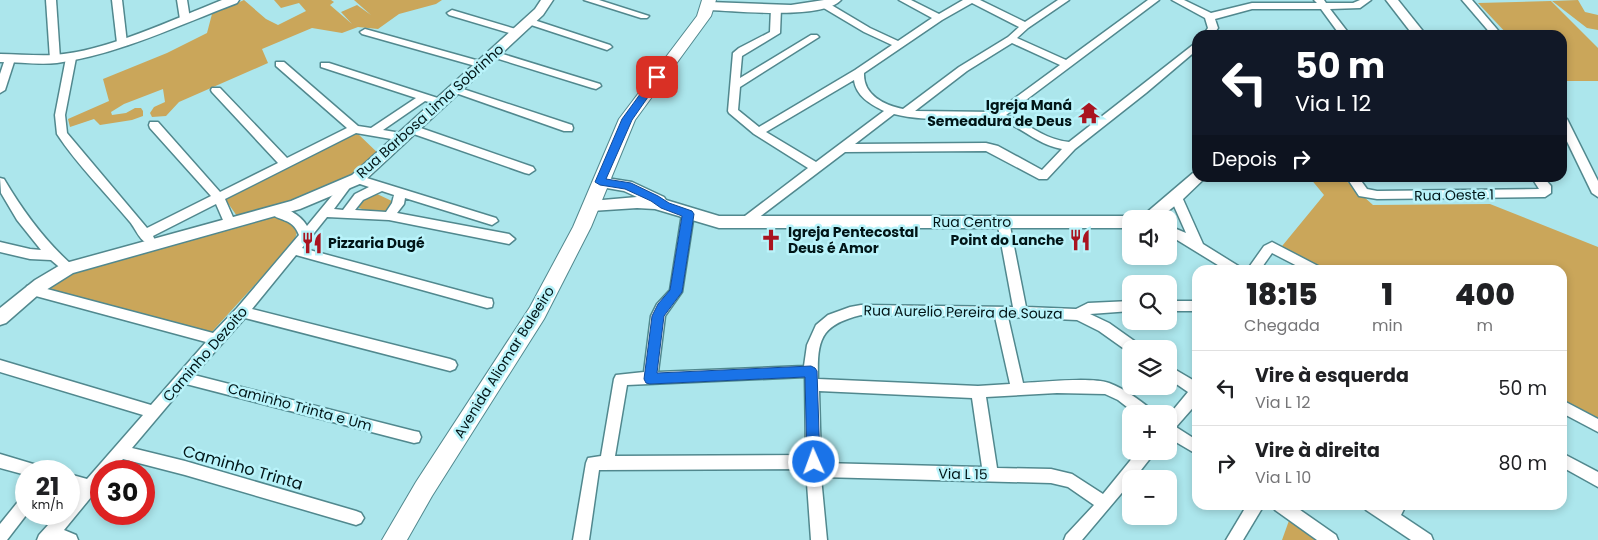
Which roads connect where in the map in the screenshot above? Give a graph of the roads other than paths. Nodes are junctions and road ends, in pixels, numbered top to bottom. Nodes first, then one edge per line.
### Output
1 (51, 0) edge
2 (116, 0) edge
3 (182, 0) edge
4 (233, 0) edge
5 (547, 0) edge
6 (589, 0) edge
7 (904, 0) edge
8 (972, 0) edge
9 (1064, 0) edge
10 (1154, 0) edge
11 (1176, 0) edge
12 (1366, 0) edge
13 (1392, 0) edge
14 (1467, 0) edge
15 (830, 2) edge
16 (1320, 2) edge
17 (615, 3) edge
18 (709, 3) edge
19 (776, 8) junction
20 (452, 13) dead end
21 (644, 16) dead end
22 (1210, 16) junction
23 (939, 18) junction
24 (184, 19) junction
25 (528, 21) junction
26 (1025, 26) junction
27 (1212, 30) edge
28 (1341, 30) edge
29 (1416, 30) edge
30 (1494, 30) edge
31 (365, 32) dead end
32 (516, 32) junction
33 (814, 37) dead end
34 (1011, 39) junction
35 (122, 43) junction
36 (899, 45) junction
37 (606, 47) dead end
38 (1192, 49) edge
39 (492, 54) junction
40 (5, 58) edge
41 (71, 58) junction
42 (55, 59) junction
43 (280, 64) dead end
44 (480, 64) junction
45 (1067, 64) junction
46 (325, 65) dead end
47 (859, 72) junction
48 (736, 85) junction
49 (596, 86) dead end
50 (454, 89) junction
51 (0, 90) edge
52 (216, 90) dead end
53 (424, 97) junction
54 (440, 102) junction
55 (891, 111) junction
56 (904, 114) junction
57 (998, 116) junction
58 (154, 124) dead end
59 (568, 128) dead end
60 (355, 129) junction
61 (1567, 129) edge
62 (373, 132) junction
63 (759, 132) junction
64 (408, 133) junction
65 (1071, 146) junction
66 (842, 148) junction
67 (286, 164) junction
68 (817, 168) junction
69 (529, 170) dead end
70 (353, 181) junction
71 (0, 182) edge
72 (600, 182) junction
73 (1192, 182) edge
74 (1356, 182) edge
75 (1542, 182) edge
76 (382, 187) junction
77 (400, 194) junction
78 (1598, 194) edge
79 (1176, 197) junction
80 (219, 198) junction
81 (642, 198) junction
82 (591, 206) junction
83 (1159, 210) edge
84 (275, 211) junction
85 (324, 213) junction
86 (350, 214) junction
87 (688, 214) junction
88 (389, 216) junction
89 (492, 221) dead end
90 (745, 222) junction
91 (1003, 222) junction
92 (1122, 222) edge
93 (230, 224) junction
94 (1177, 234) edge
95 (305, 235) junction
96 (509, 239) dead end
97 (149, 240) junction
98 (1198, 245) junction
99 (0, 247) edge
100 (292, 250) junction
101 (53, 255) junction
102 (1228, 265) edge
103 (1257, 265) edge
104 (1306, 265) edge
105 (68, 268) junction
106 (32, 290) junction
107 (487, 303) dead end
108 (1122, 306) edge
109 (1177, 306) edge
110 (1192, 306) edge
111 (1000, 311) junction
112 (1020, 311) junction
113 (242, 312) junction
114 (1079, 314) junction
115 (0, 318) edge
116 (216, 339) junction
117 (1122, 340) edge
118 (450, 365) dead end
119 (0, 366) edge
120 (1177, 377) edge
121 (185, 378) junction
122 (811, 378) junction
123 (650, 379) junction
124 (1192, 388) edge
125 (1018, 390) junction
126 (978, 392) junction
127 (1192, 397) edge
128 (1135, 405) edge
129 (1567, 409) edge
130 (154, 412) junction
131 (1177, 415) edge
132 (1598, 426) edge
133 (1177, 435) edge
134 (414, 436) dead end
135 (1192, 445) edge
136 (120, 452) junction
137 (113, 460) edge
138 (1140, 460) edge
139 (0, 461) edge
140 (1567, 462) edge
141 (600, 463) junction
142 (15, 465) edge
143 (814, 466) junction
144 (990, 474) junction
145 (1598, 480) edge
146 (80, 484) edge
147 (90, 487) joint
148 (80, 499) edge
149 (1105, 504) junction
150 (1253, 510) edge
151 (1287, 510) edge
152 (1394, 512) edge
153 (15, 517) edge
154 (356, 518) dead end
155 (58, 525) edge
156 (0, 536) edge
157 (48, 537) edge
158 (70, 540) edge
159 (394, 540) edge
160 (582, 540) edge
161 (819, 540) edge
162 (1072, 540) edge
163 (1234, 540) edge
164 (1330, 540) edge
165 (1425, 540) edge

1 - 42 street
2 - 35 street
3 - 24 street
4 - 24 street
5 - 25 street, Rua Barbosa Lima Sobrinho
6 - 17 street
7 - 23 street
8 - 23 street
8 - 26 street
9 - 26 street
10 - 45 street
11 - 22 street
12 - 16 street
13 - 29 street
14 - 30 street
15 - 19 street
15 - 36 street
16 - 22 street
16 - 28 street
17 - 21 street
18 - 19 street
18 - 72 main road, Avenida Aliomar Baleeiro
19 - 48 street
20 - 32 street
22 - 27 street
23 - 36 street
24 - 35 street
25 - 32 street, Rua Barbosa Lima Sobrinho
25 - 37 street
26 - 34 street
31 - 44 street
32 - 39 street, Rua Barbosa Lima Sobrinho
33 - 48 street
34 - 45 street
34 - 56 street
35 - 41 street
36 - 47 street
38 - 65 street
39 - 44 street, Rua Barbosa Lima Sobrinho
39 - 49 street
40 - 42 street
40 - 51 street
41 - 42 street
41 - 97 street
43 - 60 street
44 - 50 street, Rua Barbosa Lima Sobrinho
45 - 57 street
46 - 53 street
47 - 55 street
47 - 63 street
48 - 63 street
50 - 54 street, Rua Barbosa Lima Sobrinho
50 - 59 street
52 - 67 street
53 - 54 street
53 - 62 street
54 - 64 street, Rua Barbosa Lima Sobrinho
55 - 56 street
55 - 66 street
56 - 57 street
57 - 65 street
58 - 80 street
60 - 62 street
60 - 67 street
61 - 78 street
62 - 64 street
63 - 68 street
64 - 69 street
64 - 70 street, Rua Barbosa Lima Sobrinho
65 - 66 street
66 - 68 street
67 - 80 street
68 - 90 street
70 - 76 street
70 - 84 street, Rua Barbosa Lima Sobrinho
70 - 85 street, Caminho Dezoito
71 - 101 street
72 - 81 street, Rua Centro
72 - 82 main road, Avenida Aliomar Baleeiro
73 - 79 street
74 - 75 street, Rua Oeste 1
76 - 77 street
76 - 86 street
77 - 88 street
77 - 89 street
79 - 83 street
79 - 98 street
80 - 93 street
80 - 97 street
81 - 82 street, Rua Centro
81 - 87 street, Rua Centro
82 - 159 main road, Avenida Aliomar Baleeiro
84 - 93 street, Rua Barbosa Lima Sobrinho
84 - 95 street
85 - 86 street
85 - 95 street, Caminho Dezoito
86 - 88 street
87 - 90 street, Rua Centro
87 - 123 street
88 - 96 street
90 - 91 street, Rua Centro
91 - 92 street, Rua Centro
91 - 112 street
93 - 97 street, Rua Barbosa Lima Sobrinho
94 - 98 street
95 - 100 street, Caminho Dezoito
97 - 105 street, Rua Barbosa Lima Sobrinho
98 - 102 street
99 - 101 street
100 - 107 street
100 - 113 street, Caminho Dezoito
101 - 105 street
103 - 104 street
105 - 106 street, Rua Barbosa Lima Sobrinho
106 - 115 street, Rua Barbosa Lima Sobrinho
106 - 116 street
108 - 114 street
109 - 110 street
111 - 112 street, Rua Aurelio Pereira de Souza
111 - 122 street, Rua Aurelio Pereira de Souza
111 - 125 street
112 - 114 street, Rua Aurelio Pereira de Souza
113 - 116 street, Caminho Dezoito
113 - 118 street
114 - 117 street, Rua Aurelio Pereira de Souza
116 - 121 street, Caminho Dezoito
119 - 130 street
120 - 124 street
121 - 130 street, Caminho Dezoito
121 - 134 street, Caminho Trinta e Um
122 - 123 street
122 - 126 street
122 - 143 street, Rua Aurelio Pereira de Souza
123 - 141 street
125 - 126 street
125 - 128 street
126 - 144 street
127 - 131 street
129 - 132 street
130 - 136 street, Caminho Dezoito
133 - 135 street
136 - 137 street, Caminho Dezoito
136 - 154 street, Caminho Trinta
138 - 149 street
139 - 142 street
140 - 145 street
141 - 143 street, Via L 15
141 - 160 street
143 - 144 street, Via L 15
143 - 161 street, Rua Aurelio Pereira de Souza
144 - 149 street, Via L 15
146 - 147 street
147 - 148 street
149 - 162 street
150 - 163 street
151 - 164 street
152 - 165 street
153 - 156 street
155 - 157 street
157 - 158 street

